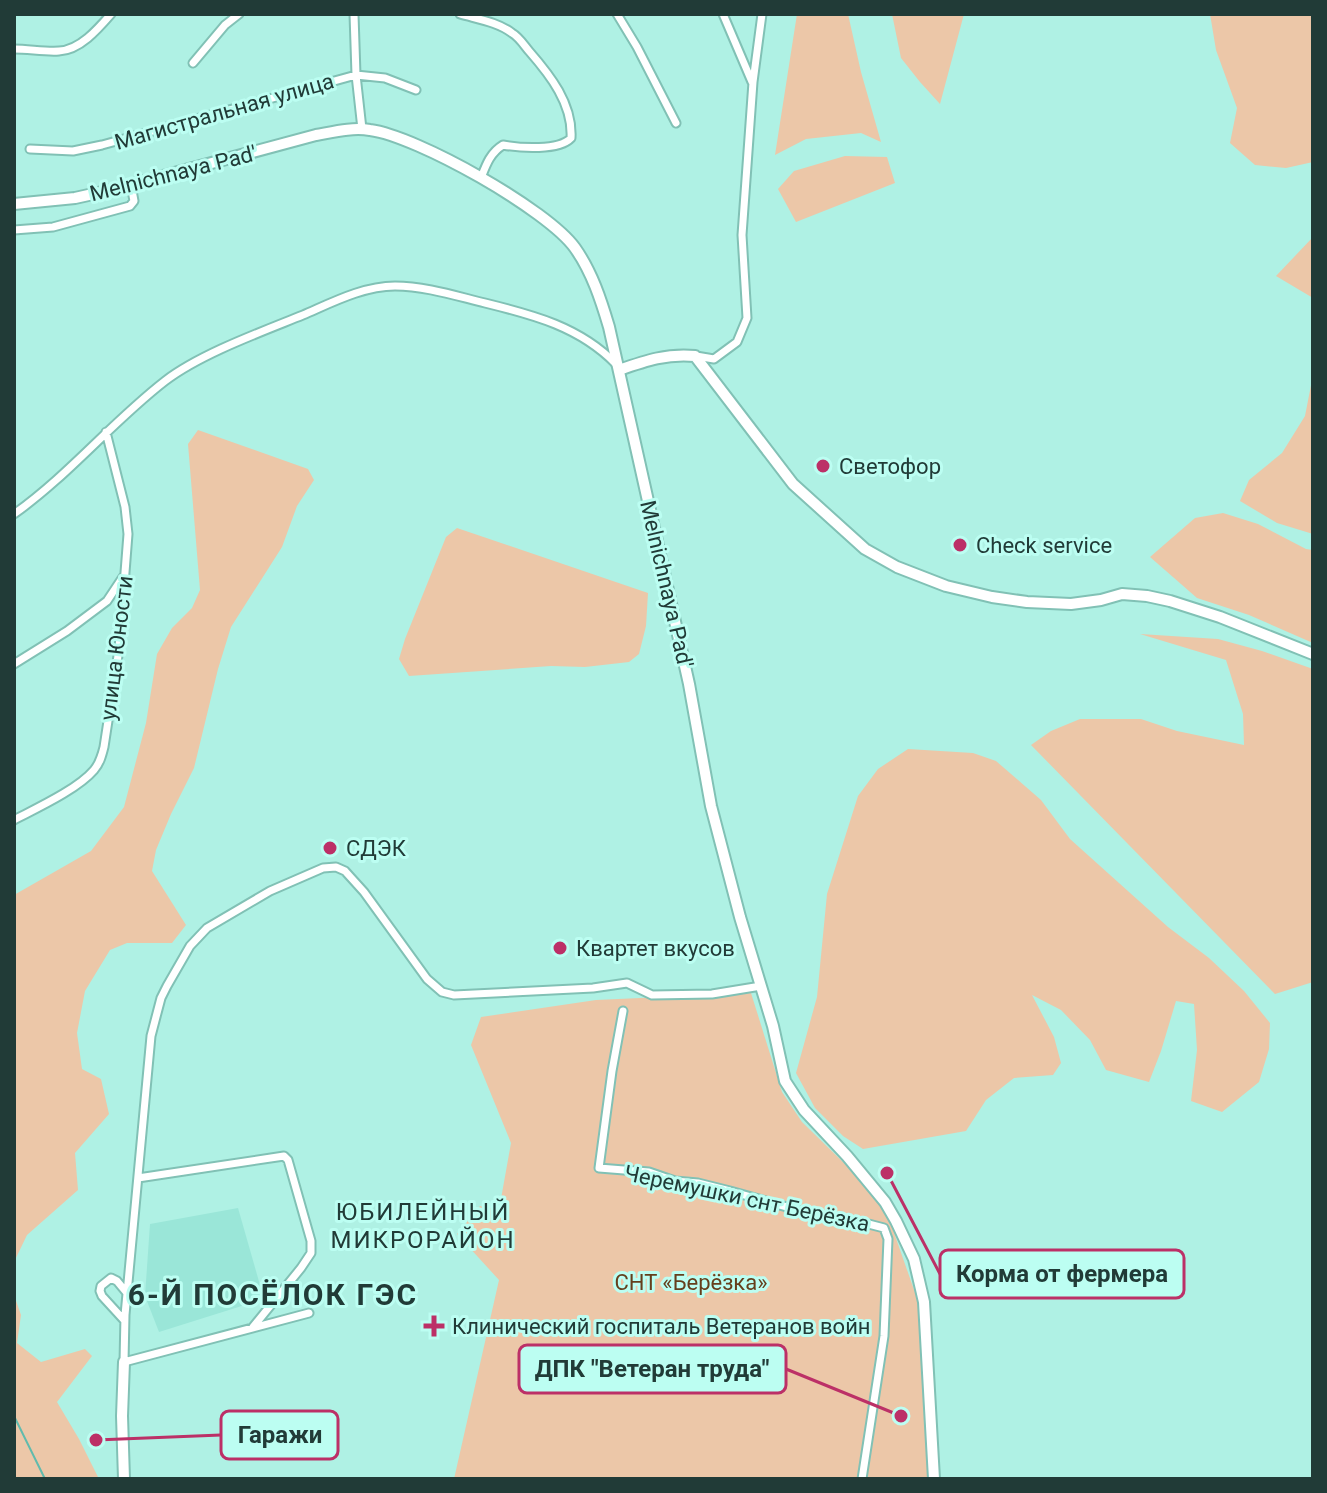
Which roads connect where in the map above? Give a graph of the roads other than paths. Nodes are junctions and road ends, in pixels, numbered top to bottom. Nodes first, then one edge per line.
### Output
1 (111, 14) edge
2 (239, 14) edge
3 (354, 14) edge
4 (460, 14) edge
5 (617, 14) edge
6 (723, 14) edge
7 (762, 14) edge
8 (14, 49) edge
9 (193, 63) dead end
10 (356, 75) junction
11 (753, 82) junction
12 (416, 90) dead end
13 (676, 123) dead end
14 (362, 129) junction
15 (30, 149) dead end
16 (481, 178) junction
17 (131, 185) junction
18 (14, 204) edge
19 (14, 230) edge
20 (695, 356) junction
21 (619, 368) junction
22 (106, 432) junction
23 (14, 514) edge
24 (124, 574) junction
25 (1313, 654) edge
26 (14, 664) edge
27 (14, 820) edge
28 (761, 986) junction
29 (623, 1011) dead end
30 (138, 1178) junction
31 (127, 1293) junction
32 (309, 1313) dead end
33 (124, 1320) junction
34 (251, 1328) junction
35 (124, 1362) junction
36 (124, 1479) edge
37 (862, 1479) edge
38 (934, 1479) edge

1 - 8 street
2 - 9 street
3 - 10 street
4 - 16 street
5 - 13 street
6 - 11 street
7 - 11 street
10 - 12 street, Магистральная улица
10 - 14 street
10 - 15 street, Магистральная улица
11 - 20 street
14 - 16 street, Melnichnaya Pad'
14 - 17 street, Melnichnaya Pad'
16 - 21 street, Melnichnaya Pad'
17 - 18 street, Melnichnaya Pad'
17 - 19 street
20 - 21 street
20 - 25 street
21 - 22 street
21 - 28 street, Melnichnaya Pad'
22 - 23 street
22 - 24 street, улица Юности
24 - 26 street
24 - 27 street, улица Юности
28 - 30 street
28 - 38 street, Melnichnaya Pad'
29 - 37 street, Черемушки снт Берёзка
30 - 31 street
30 - 34 street
31 - 33 street
31 - 33 street
32 - 34 street
33 - 35 street
34 - 35 street
35 - 36 street

